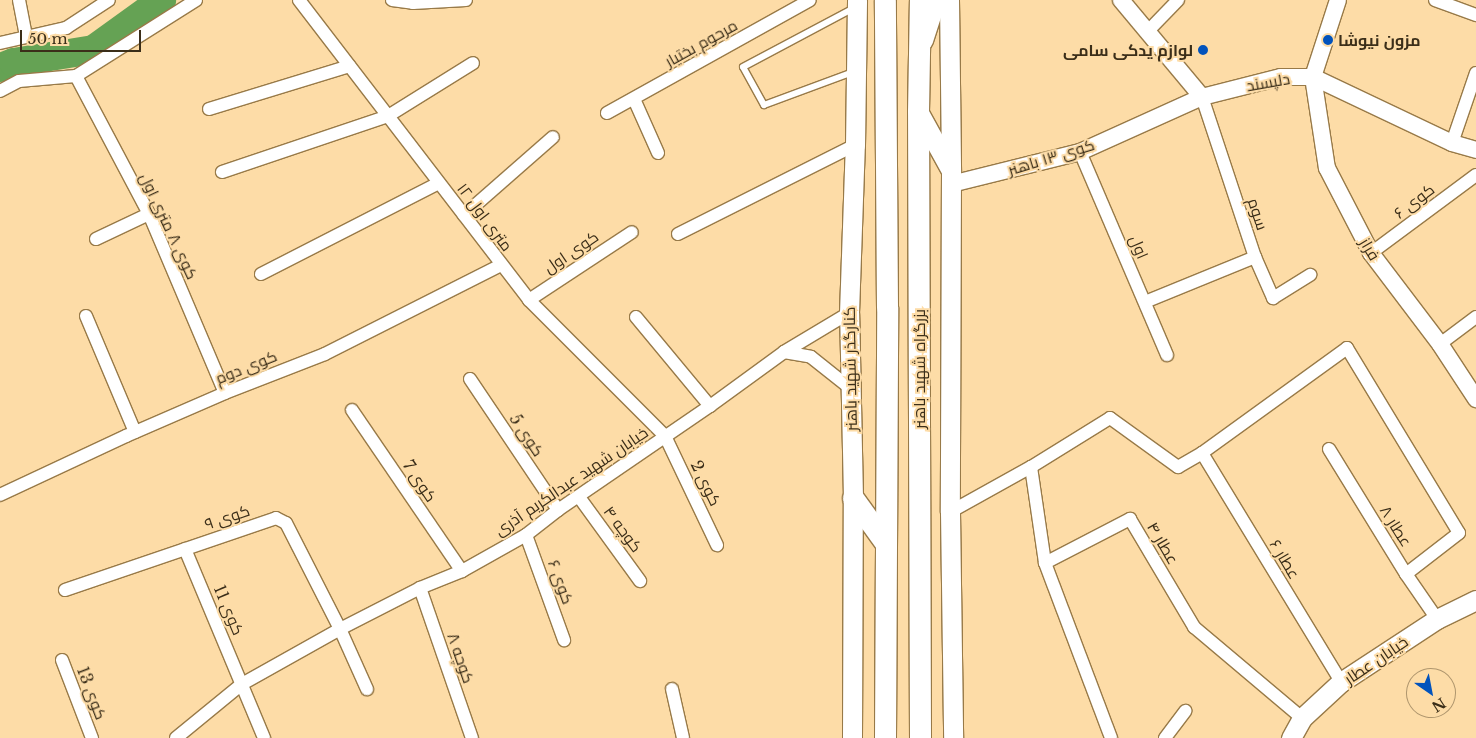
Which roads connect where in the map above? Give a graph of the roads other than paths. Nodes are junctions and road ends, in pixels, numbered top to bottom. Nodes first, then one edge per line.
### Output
1 (19, 0) edge
2 (109, 0) edge
3 (196, 0) edge
4 (299, 0) edge
5 (392, 0) edge
6 (466, 0) edge
7 (810, 0) edge
8 (885, 0) edge
9 (920, 0) edge
10 (936, 0) edge
11 (949, 0) edge
12 (1121, 0) edge
13 (1178, 0) edge
14 (1338, 0) edge
15 (1435, 0) edge
16 (857, 3) edge
17 (1476, 15) edge
18 (1148, 31) junction
19 (26, 36) junction
20 (0, 43) edge
21 (921, 46) junction
22 (474, 63) dead end
23 (350, 66) junction
24 (855, 71) junction
25 (1476, 73) edge
26 (76, 76) junction
27 (1313, 77) junction
28 (0, 91) edge
29 (1202, 97) junction
30 (634, 99) junction
31 (209, 109) dead end
32 (918, 111) junction
33 (607, 113) dead end
34 (388, 116) junction
35 (553, 137) dead end
36 (1452, 143) junction
37 (855, 145) junction
38 (1476, 150) edge
39 (1080, 152) junction
40 (658, 153) dead end
41 (222, 172) dead end
42 (1476, 175) edge
43 (951, 178) junction
44 (439, 183) junction
45 (149, 214) junction
46 (464, 216) junction
47 (632, 232) dead end
48 (678, 234) dead end
49 (96, 238) dead end
50 (1371, 253) junction
51 (1255, 257) junction
52 (501, 265) junction
53 (261, 274) dead end
54 (1310, 275) dead end
55 (529, 300) junction
56 (1144, 302) junction
57 (849, 314) junction
58 (86, 316) dead end
59 (636, 317) dead end
60 (1476, 317) edge
61 (1440, 344) junction
62 (784, 352) junction
63 (1167, 355) dead end
64 (470, 379) dead end
65 (850, 388) junction
66 (225, 393) junction
67 (1476, 399) edge
68 (710, 406) junction
69 (352, 410) dead end
70 (135, 432) junction
71 (665, 436) junction
72 (1329, 449) dead end
73 (1202, 453) junction
74 (1031, 467) junction
75 (0, 495) edge
76 (579, 497) junction
77 (853, 498) junction
78 (558, 510) junction
79 (950, 512) junction
80 (526, 535) junction
81 (884, 541) junction
82 (717, 545) dead end
83 (186, 549) junction
84 (1045, 563) junction
85 (462, 571) junction
86 (1406, 574) junction
87 (640, 581) dead end
88 (420, 588) junction
89 (65, 590) dead end
90 (1476, 600) edge
91 (1437, 619) junction
92 (340, 629) junction
93 (564, 640) dead end
94 (62, 660) dead end
95 (1341, 682) junction
96 (242, 684) junction
97 (367, 689) dead end
98 (672, 689) dead end
99 (1185, 711) dead end
100 (1302, 718) junction
101 (92, 738) edge
102 (176, 738) edge
103 (264, 738) edge
104 (472, 738) edge
105 (683, 738) edge
106 (852, 738) edge
107 (885, 738) edge
108 (920, 738) edge
109 (953, 738) edge
110 (1112, 738) edge
111 (1165, 738) edge
112 (1291, 738) edge

1 - 19 street
2 - 19 street
3 - 26 street
4 - 23 street, ۱۲ متری اول
5 - 6 street
7 - 30 street, مرحوم بختیار
8 - 81 highway, بزرگراه شهید باهنر
9 - 21 highway, بزرگراه شهید باهنر
10 - 21 main road
11 - 43 main road
12 - 18 street
13 - 18 street
14 - 27 street
15 - 17 street
16 - 24 main road, کنارگذر شهید باهنر
16 - 24 lane
18 - 29 street
19 - 20 street
21 - 32 highway, بزرگراه شهید باهنر
22 - 34 street
23 - 31 street
23 - 34 street, ۱۲ متری اول
24 - 37 main road, کنارگذر شهید باهنر
25 - 36 street
26 - 28 street
26 - 45 street, کوی ۸ متری اول
27 - 29 street, دلپسند
27 - 36 street, دلپسند
27 - 50 street, فراز
29 - 39 street, کوی ۱۳ باهنر
29 - 51 street, سوم
30 - 33 street, مرحوم بختیار
30 - 40 street
32 - 43 main road
32 - 108 highway, بزرگراه شهید باهنر
34 - 41 street
34 - 44 street, ۱۲ متری اول
35 - 46 street
36 - 38 street, دلپسند
37 - 48 street
37 - 57 main road, کنارگذر شهید باهنر
39 - 43 street, کوی ۱۳ باهنر
39 - 56 street, اول
42 - 50 street, کوی ۶
43 - 79 main road
44 - 46 street, ۱۲ متری اول
44 - 53 street
45 - 49 street
45 - 66 street, کوی ۸ متری اول
46 - 52 street, ۱۲ متری اول
47 - 55 street, کوی اول
50 - 61 street, فراز
51 - 54 street, سوم
51 - 56 street
52 - 55 street, ۱۲ متری اول
52 - 66 street, کوی دوم
55 - 71 street, ۱۲ متری اول
56 - 63 street, اول
57 - 62 street, خیابان شهید عبدالکریم آذری
57 - 65 main road, کنارگذر شهید باهنر
58 - 70 street
59 - 68 street
60 - 61 street
61 - 67 street, فراز
62 - 65 street
62 - 68 street, خیابان شهید عبدالکریم آذری
64 - 78 street, کوی 5
65 - 77 main road, کنارگذر شهید باهنر
66 - 70 street, کوی دوم
68 - 71 street, خیابان شهید عبدالکریم آذری
69 - 85 street, کوی 7
70 - 75 street, کوی دوم
71 - 76 street, خیابان شهید عبدالکریم آذری
71 - 82 street, کوی 2
72 - 86 street, عطار ۸
73 - 74 street
73 - 86 street
73 - 95 street, عطار ۶
74 - 79 street
74 - 84 street
76 - 78 street, خیابان شهید عبدالکریم آذری
76 - 87 street, کوچه ۴
77 - 81 highway
77 - 106 main road, کنارگذر شهید باهنر
78 - 80 street, خیابان شهید عبدالکریم آذری
79 - 109 main road
80 - 85 street, خیابان شهید عبدالکریم آذری
80 - 93 street, کوی ۶
81 - 107 highway, بزرگراه شهید باهنر
83 - 89 street, کوی ۹
83 - 92 street, کوی ۹
83 - 96 street, کوی 11
84 - 100 street, عطار ۴
84 - 110 street
85 - 88 street, خیابان شهید عبدالکریم آذری
86 - 91 street, عطار ۸
88 - 92 street, خیابان شهید عبدالکریم آذری
88 - 104 street, کوچه ۸
90 - 91 main road, خیابان عطار
91 - 95 main road, خیابان عطار
92 - 96 street, خیابان شهید عبدالکریم آذری
92 - 97 street, کوی ۹
94 - 101 street, کوی 13
95 - 100 main road, خیابان عطار
96 - 102 street, خیابان شهید عبدالکریم آذری
96 - 103 street, کوی 11
98 - 105 street
99 - 111 street
100 - 112 main road, خیابان عطار

